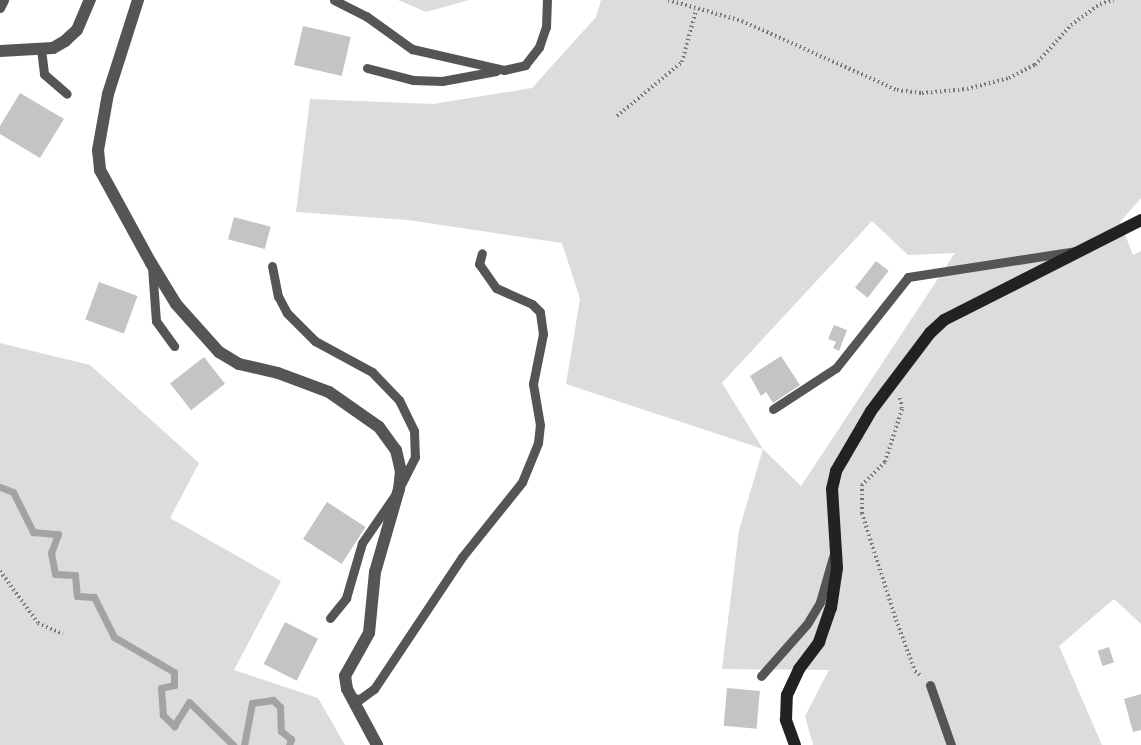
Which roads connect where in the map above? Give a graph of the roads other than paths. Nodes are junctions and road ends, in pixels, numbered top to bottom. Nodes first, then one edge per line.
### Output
1 (4, 0) edge
2 (90, 0) edge
3 (138, 0) edge
4 (334, 0) edge
5 (547, 0) edge
6 (0, 8) edge
7 (41, 49) junction
8 (0, 51) edge
9 (367, 68) dead end
10 (504, 70) junction
11 (67, 94) dead end
12 (1141, 221) edge
13 (1087, 249) junction
14 (482, 253) dead end
15 (152, 263) junction
16 (272, 266) dead end
17 (174, 346) dead end
18 (773, 409) dead end
19 (399, 489) junction
20 (836, 544) junction
21 (330, 618) dead end
22 (761, 676) dead end
23 (930, 685) road end
24 (352, 698) junction
25 (377, 745) edge
26 (795, 745) edge
27 (951, 745) edge

1 - 6 lane
2 - 7 street
3 - 15 street
4 - 10 lane
5 - 10 lane
7 - 8 street
7 - 11 lane
9 - 10 lane
12 - 13 street
13 - 18 lane
13 - 20 street
14 - 24 lane
15 - 17 lane
15 - 19 street
16 - 19 lane
19 - 21 lane
19 - 24 street
20 - 22 lane
20 - 26 street
23 - 27 lane
24 - 25 street

